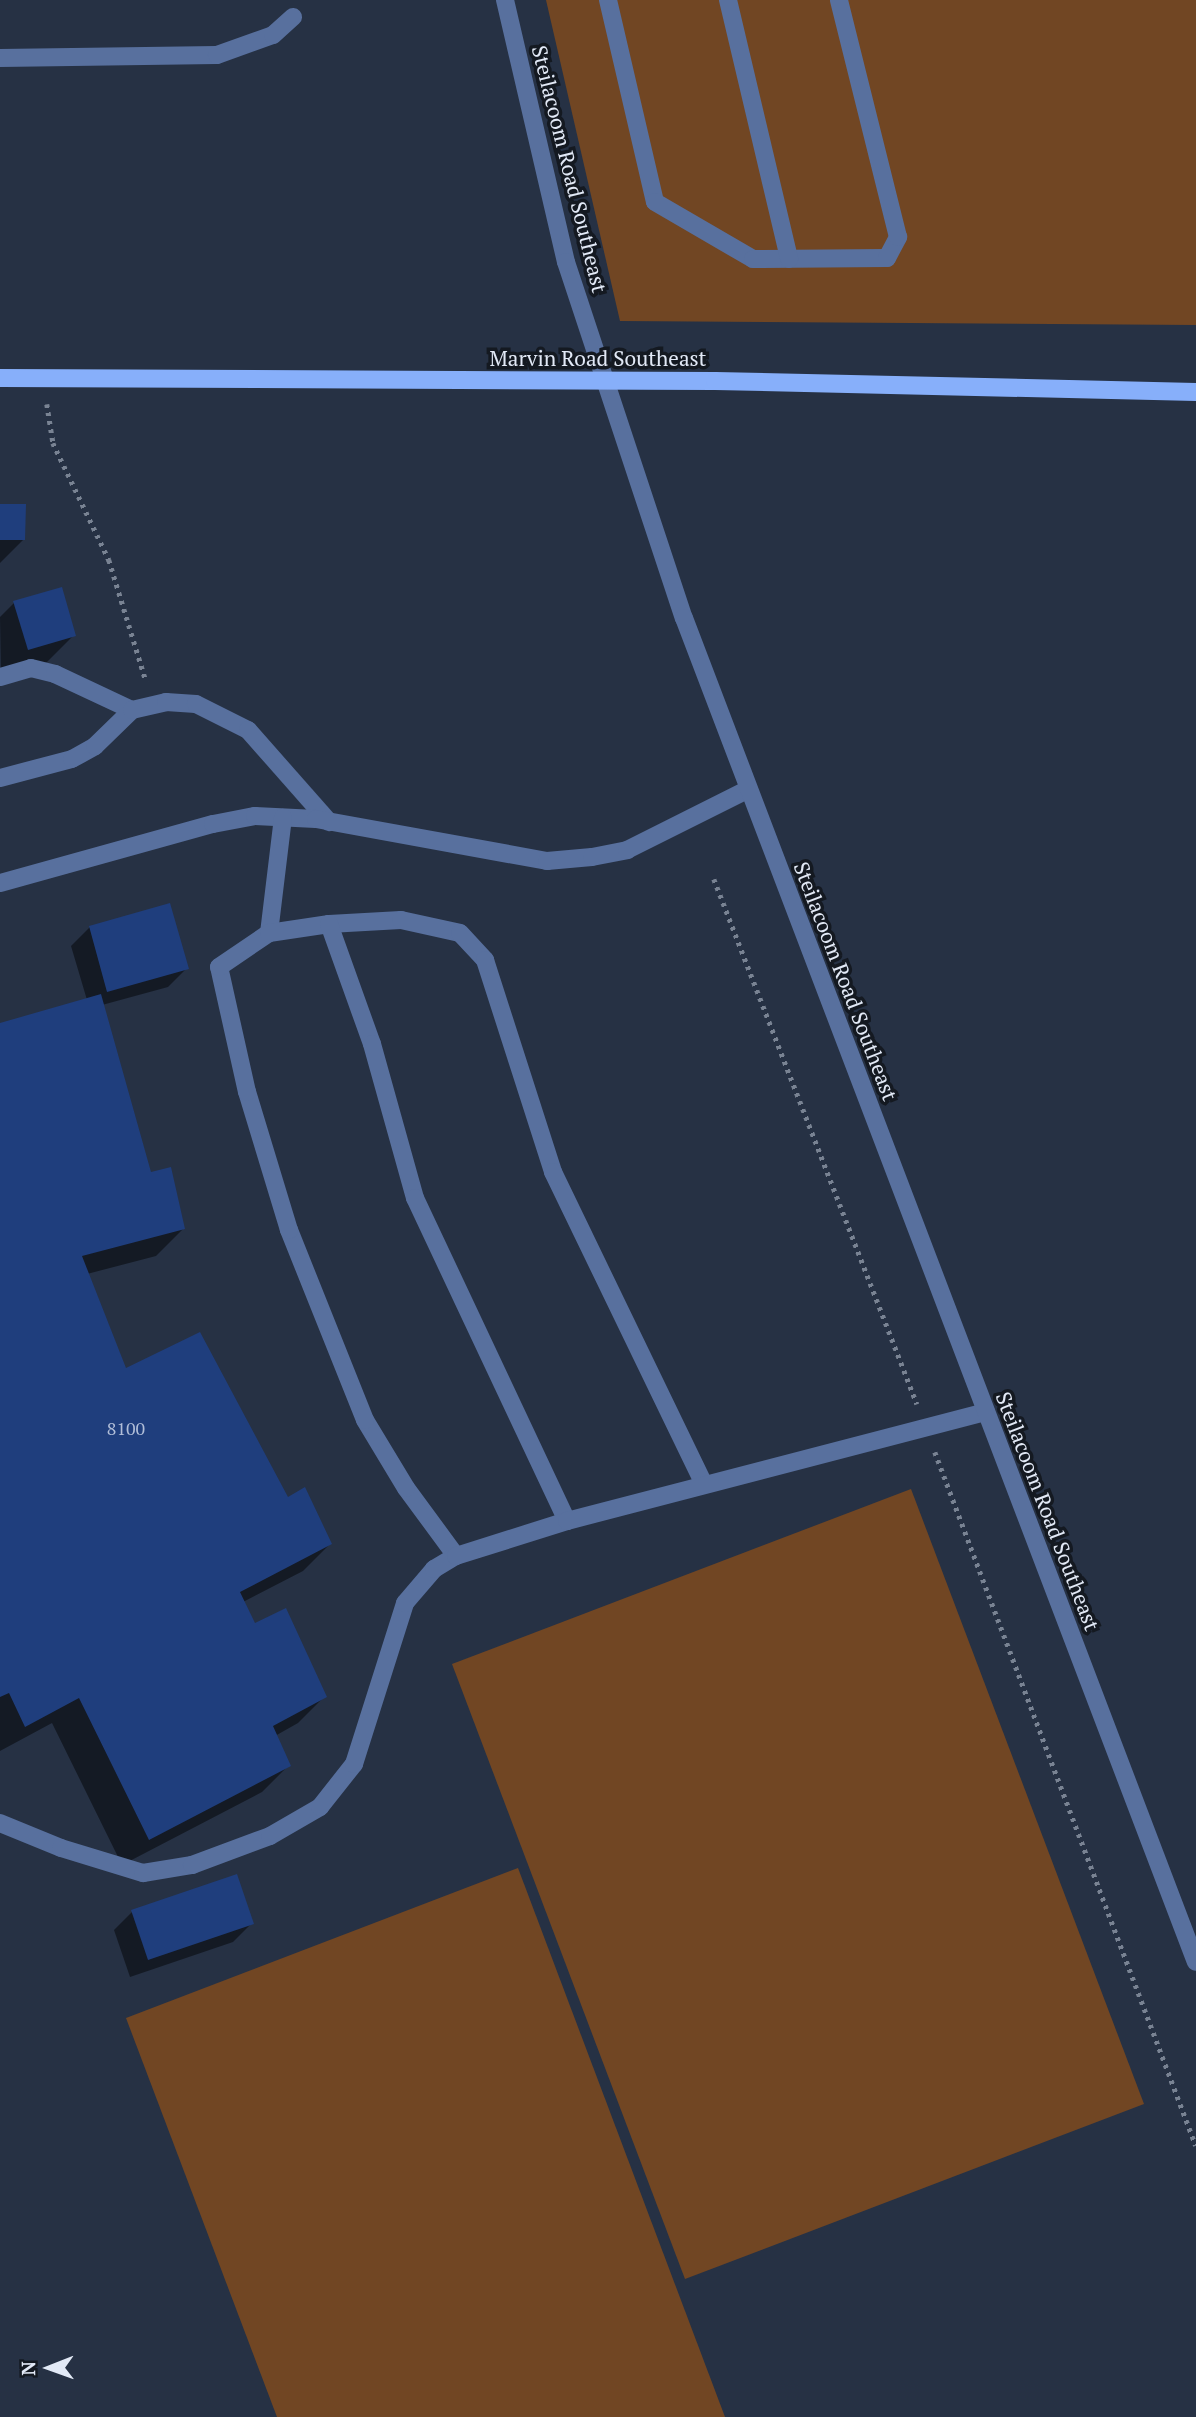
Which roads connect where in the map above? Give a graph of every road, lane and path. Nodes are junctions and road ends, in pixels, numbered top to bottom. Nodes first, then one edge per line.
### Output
1 (505, 0) edge
2 (608, 0) edge
3 (728, 0) edge
4 (839, 0) edge
5 (293, 17) dead end
6 (0, 58) edge
7 (789, 259) junction
8 (0, 378) edge
9 (43, 378) junction
10 (606, 381) junction
11 (1196, 391) edge
12 (0, 677) edge
13 (153, 705) junction
14 (132, 710) junction
15 (0, 778) edge
16 (749, 789) junction
17 (283, 818) junction
18 (329, 822) junction
19 (714, 879) dead end
20 (0, 883) edge
21 (329, 924) junction
22 (269, 933) junction
23 (986, 1412) junction
24 (926, 1427) junction
25 (704, 1484) junction
26 (567, 1521) junction
27 (456, 1556) junction
28 (0, 1823) edge
29 (1196, 1962) edge
30 (1196, 2146) edge

1 - 10 street, Steilacoom Road Southeast
2 - 7 street
3 - 7 street
4 - 7 street
5 - 6 street
8 - 9 main road, Marvin Road Southeast
9 - 10 main road, Marvin Road Southeast
9 - 13 path
10 - 11 main road, Marvin Road Southeast
10 - 16 street, Steilacoom Road Southeast
12 - 14 street
13 - 14 street
13 - 18 street
14 - 15 street
16 - 18 street
16 - 23 street, Steilacoom Road Southeast
17 - 18 street
17 - 20 street
17 - 22 street
19 - 24 path
21 - 22 street
21 - 25 street
21 - 26 street
22 - 27 street
23 - 24 street
23 - 29 street, Steilacoom Road Southeast
24 - 25 street
24 - 30 path
25 - 26 street
26 - 27 street
27 - 28 street

